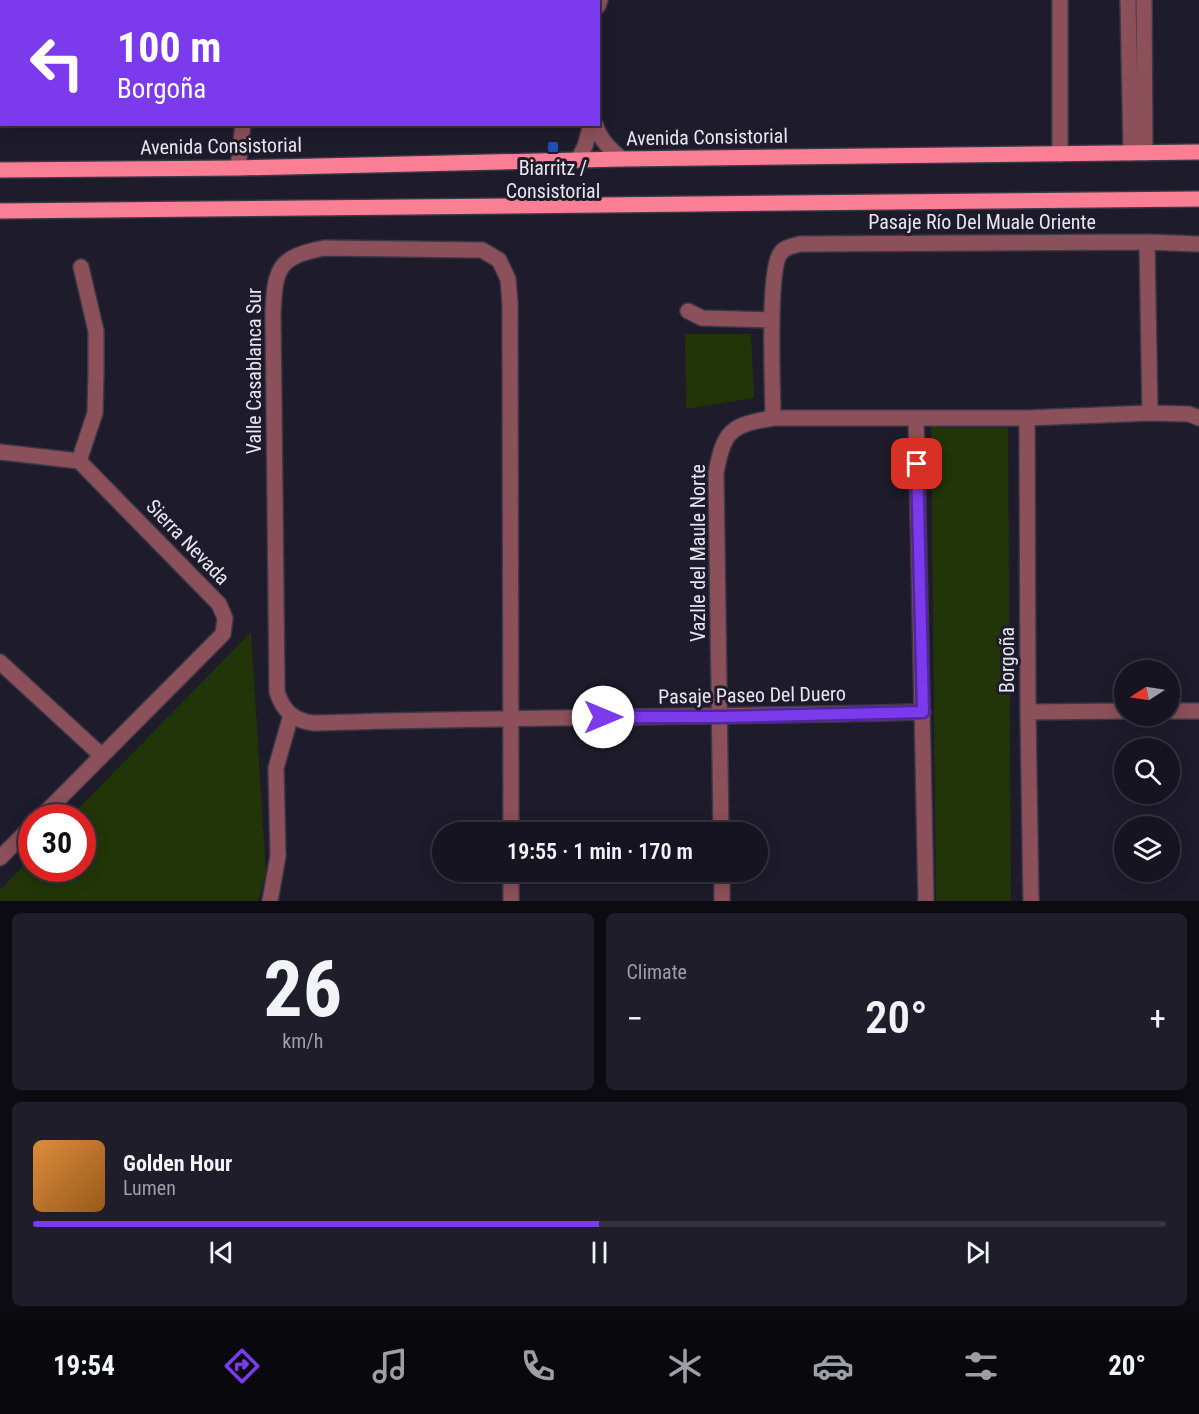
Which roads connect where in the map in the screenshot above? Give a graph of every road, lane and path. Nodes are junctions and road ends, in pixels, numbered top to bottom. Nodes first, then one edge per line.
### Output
1 (1060, 0) edge
2 (1128, 0) edge
3 (1144, 0) edge
4 (243, 126) edge
5 (592, 126) edge
6 (594, 126) edge
7 (1199, 152) edge
8 (1138, 153) junction
9 (1060, 154) junction
10 (622, 159) junction
11 (578, 160) junction
12 (238, 168) junction
13 (0, 170) edge
14 (1199, 199) edge
15 (0, 211) edge
16 (1147, 242) junction
17 (1199, 244) edge
18 (81, 267) dead end
19 (688, 311) dead end
20 (772, 320) junction
21 (1150, 412) junction
22 (773, 418) junction
23 (1027, 418) junction
24 (1199, 418) edge
25 (916, 419) junction
26 (0, 452) edge
27 (79, 461) junction
28 (0, 662) edge
29 (1114, 711) edge
30 (1180, 711) edge
31 (1199, 711) edge
32 (923, 712) junction
33 (1028, 712) junction
34 (291, 716) junction
35 (720, 717) junction
36 (509, 718) junction
37 (101, 755) junction
38 (54, 804) edge
39 (510, 822) edge
40 (721, 822) edge
41 (18, 840) edge
42 (0, 858) edge
43 (511, 882) edge
44 (722, 882) edge
45 (270, 901) edge
46 (511, 901) edge
47 (722, 901) edge
48 (926, 901) edge
49 (1031, 901) edge

1 - 9 street
2 - 8 street
3 - 8 street
4 - 12 street
5 - 11 street
6 - 10 street
7 - 8 main road, Avenida Consistorial
8 - 9 main road, Avenida Consistorial
9 - 10 main road, Avenida Consistorial
10 - 11 main road, Avenida Consistorial
11 - 12 main road, Avenida Consistorial
12 - 13 main road, Avenida Consistorial
14 - 15 main road
16 - 17 street, Pasaje Río Del Muale Oriente
16 - 20 street, Pasaje Río Del Muale Oriente
16 - 21 street
18 - 27 street
19 - 20 street
20 - 22 street
21 - 23 street, Vazlle del Maule Norte
21 - 24 street, Vazlle del Maule Norte
22 - 25 street, Vazlle del Maule Norte
22 - 35 street, Vazlle del Maule Norte
23 - 25 street, Vazlle del Maule Norte
23 - 33 street, Borgoña
25 - 32 street
26 - 27 street
27 - 37 street, Sierra Nevada
28 - 37 street
29 - 33 street
30 - 31 street
32 - 35 street, Pasaje Paseo Del Duero
32 - 48 street
33 - 49 street, Borgoña
34 - 36 street, Pasaje Paseo Del Duero
34 - 36 street, Valle Casablanca Sur
34 - 45 street
35 - 36 street, Pasaje Paseo Del Duero
35 - 40 street, Vazlle del Maule Norte
36 - 39 street, Valle Casablanca Sur
37 - 38 street, Sierra Nevada
41 - 42 street
43 - 46 street
44 - 47 street

